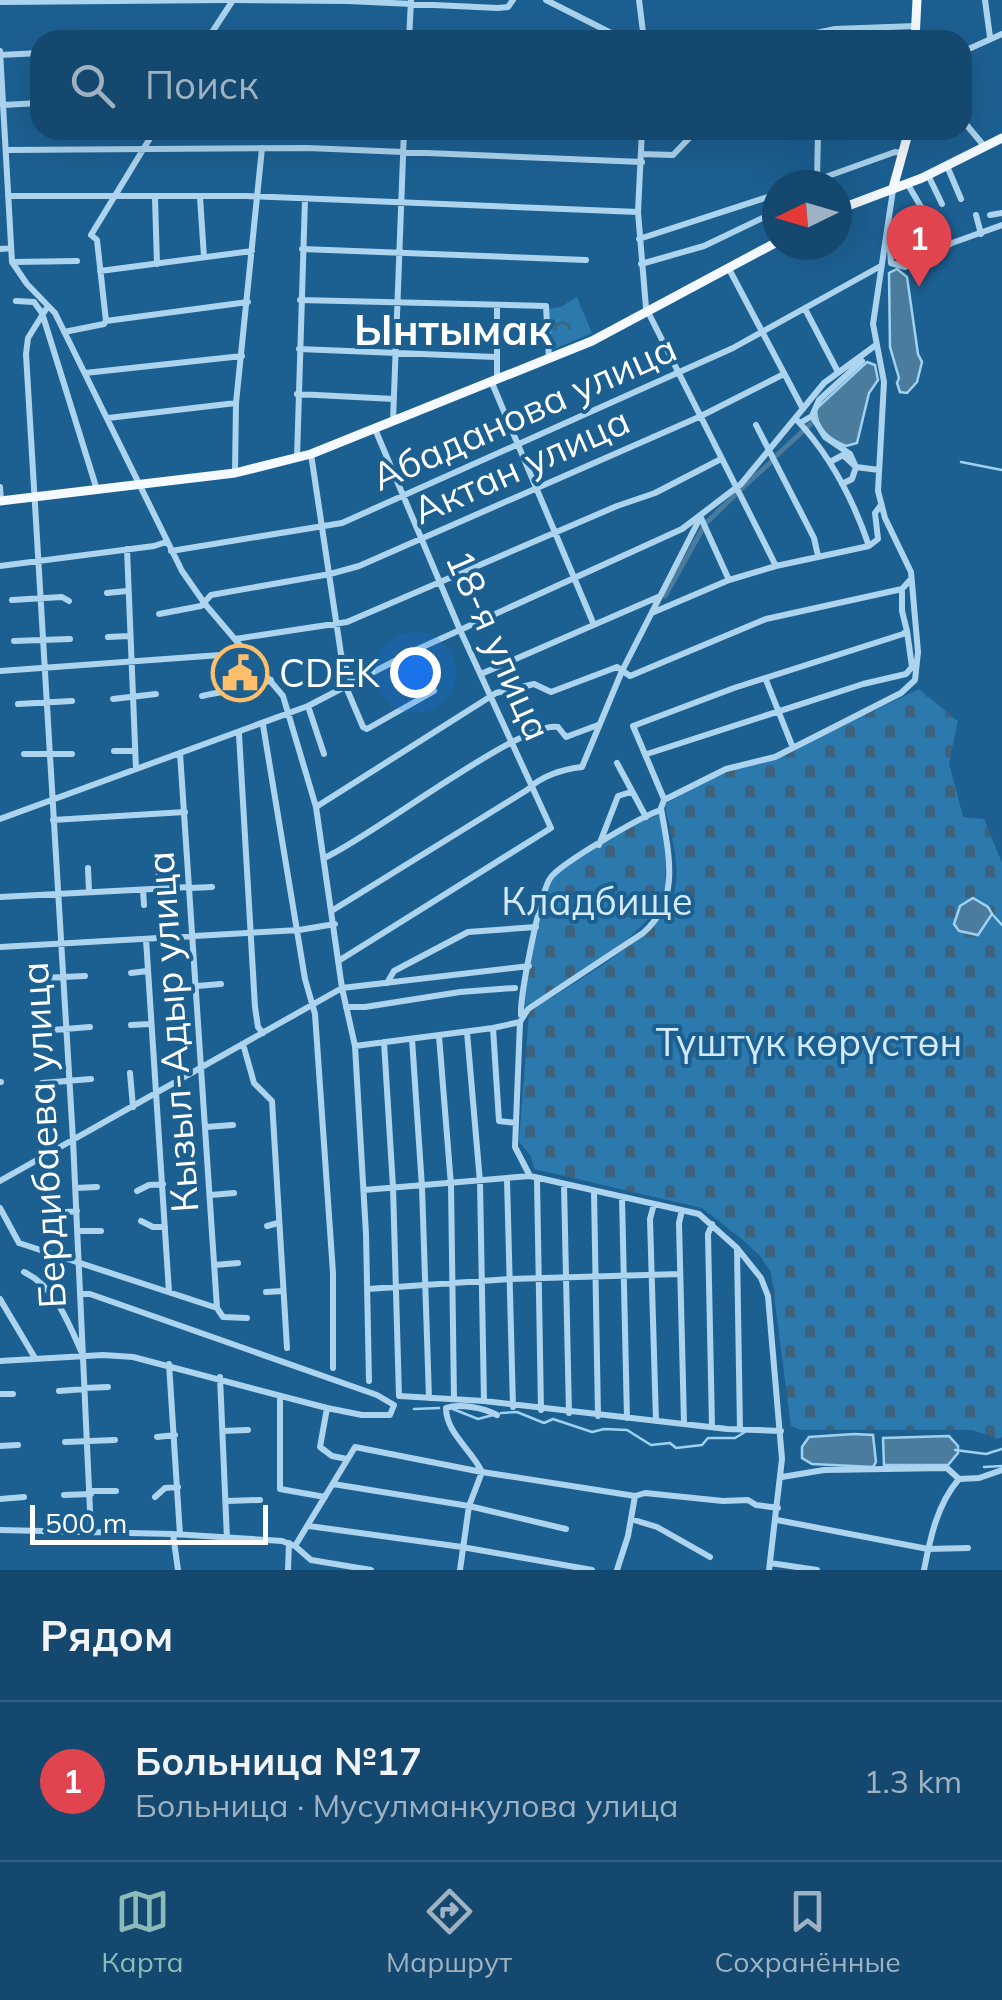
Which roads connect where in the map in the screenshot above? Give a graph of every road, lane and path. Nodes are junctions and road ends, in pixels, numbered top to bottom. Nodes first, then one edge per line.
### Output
1 (232, 0) edge
2 (512, 0) edge
3 (546, 0) edge
4 (917, 0) edge
5 (985, 0) edge
6 (641, 1) edge
7 (0, 2) edge
8 (411, 3) edge
9 (916, 26) junction
10 (213, 30) edge
11 (409, 30) edge
12 (601, 30) edge
13 (643, 30) edge
14 (835, 30) edge
15 (916, 30) edge
16 (1002, 34) edge
17 (990, 37) junction
18 (972, 47) edge
19 (0, 53) edge
20 (30, 53) edge
21 (30, 104) edge
22 (3, 105) junction
23 (972, 132) edge
24 (1002, 138) edge
25 (149, 140) edge
26 (404, 140) edge
27 (642, 140) edge
28 (687, 140) edge
29 (818, 140) edge
30 (906, 140) edge
31 (985, 147) junction
32 (144, 148) junction
33 (262, 148) junction
34 (6, 150) junction
35 (403, 153) junction
36 (902, 157) junction
37 (642, 158) junction
38 (947, 166) junction
39 (817, 170) edge
40 (845, 170) edge
41 (928, 176) junction
42 (911, 182) junction
43 (893, 188) junction
44 (8, 196) junction
45 (114, 196) junction
46 (200, 197) junction
47 (258, 197) junction
48 (155, 198) junction
49 (962, 198) dead end
50 (305, 199) junction
51 (762, 199) edge
52 (400, 202) junction
53 (852, 204) edge
54 (942, 204) dead end
55 (638, 212) junction
56 (924, 212) dead end
57 (1002, 213) edge
58 (976, 215) dead end
59 (990, 215) dead end
60 (762, 218) edge
61 (888, 225) junction
62 (1002, 225) edge
63 (980, 234) junction
64 (639, 239) junction
65 (10, 248) junction
66 (302, 249) junction
67 (0, 250) edge
68 (252, 251) junction
69 (762, 251) edge
70 (398, 252) junction
71 (204, 257) junction
72 (586, 260) dead end
73 (77, 261) dead end
74 (12, 262) junction
75 (157, 264) junction
76 (641, 264) junction
77 (880, 266) junction
78 (730, 269) junction
79 (100, 271) junction
80 (300, 300) junction
81 (16, 301) dead end
82 (248, 302) junction
83 (396, 304) junction
84 (48, 305) junction
85 (497, 306) junction
86 (805, 309) junction
87 (648, 312) junction
88 (42, 313) junction
89 (106, 321) junction
90 (64, 332) junction
91 (761, 332) junction
92 (876, 344) junction
93 (299, 349) junction
94 (395, 352) junction
95 (242, 356) junction
96 (495, 357) junction
97 (549, 360) junction
98 (862, 361) dead end
99 (837, 370) junction
100 (84, 373) junction
101 (677, 374) junction
102 (784, 374) junction
103 (495, 382) junction
104 (297, 394) junction
105 (394, 398) junction
106 (236, 403) junction
107 (803, 409) junction
108 (812, 416) junction
109 (108, 418) junction
110 (698, 418) junction
111 (393, 421) junction
112 (798, 421) junction
113 (756, 425) dead end
114 (376, 428) junction
115 (518, 445) junction
116 (770, 452) junction
117 (310, 454) junction
118 (297, 458) junction
119 (721, 459) junction
120 (830, 462) junction
121 (856, 467) junction
122 (879, 470) junction
123 (234, 473) junction
124 (841, 483) junction
125 (140, 484) junction
126 (0, 487) edge
127 (536, 488) junction
128 (736, 488) junction
129 (96, 490) junction
130 (34, 496) junction
131 (403, 496) junction
132 (0, 501) edge
133 (881, 505) junction
134 (700, 517) junction
135 (323, 528) junction
136 (554, 532) junction
137 (422, 540) junction
138 (166, 542) junction
139 (869, 546) junction
140 (126, 549) junction
141 (171, 551) junction
142 (818, 556) junction
143 (39, 560) junction
144 (0, 566) edge
145 (776, 566) junction
146 (330, 574) junction
147 (911, 575) junction
148 (574, 578) junction
149 (729, 580) junction
150 (440, 582) junction
151 (902, 589) junction
152 (127, 592) junction
153 (107, 593) dead end
154 (660, 596) junction
155 (42, 597) junction
156 (12, 600) dead end
157 (69, 601) dead end
158 (206, 604) junction
159 (653, 612) junction
160 (159, 614) dead end
161 (336, 623) junction
162 (594, 624) junction
163 (460, 630) junction
164 (907, 632) junction
165 (129, 636) junction
166 (108, 637) dead end
167 (70, 639) dead end
168 (235, 639) junction
169 (44, 640) junction
170 (14, 641) dead end
171 (416, 650) junction
172 (248, 653) junction
173 (131, 663) junction
174 (45, 669) junction
175 (622, 671) junction
176 (0, 672) edge
177 (482, 674) junction
178 (271, 680) junction
179 (766, 680) junction
180 (349, 686) junction
181 (156, 694) dead end
182 (202, 696) dead end
183 (132, 697) junction
184 (492, 697) junction
185 (113, 699) dead end
186 (72, 701) dead end
187 (47, 702) junction
188 (18, 704) dead end
189 (308, 706) junction
190 (778, 711) junction
191 (290, 714) junction
192 (600, 724) junction
193 (263, 726) junction
194 (239, 734) junction
195 (512, 740) junction
196 (793, 748) junction
197 (114, 751) dead end
198 (135, 751) junction
199 (50, 753) junction
200 (180, 753) junction
201 (24, 754) dead end
202 (72, 754) dead end
203 (324, 754) dead end
204 (647, 754) junction
205 (617, 763) dead end
206 (136, 769) junction
207 (532, 785) junction
208 (631, 792) junction
209 (664, 800) junction
210 (51, 801) junction
211 (316, 808) junction
212 (185, 812) junction
213 (658, 812) dead end
214 (120, 816) junction
215 (646, 817) junction
216 (0, 819) edge
217 (54, 820) junction
218 (120, 830) dead end
219 (599, 845) junction
220 (324, 858) junction
221 (158, 864) dead end
222 (88, 868) dead end
223 (190, 887) junction
224 (212, 887) dead end
225 (160, 888) junction
226 (143, 890) junction
227 (89, 892) junction
228 (58, 894) junction
229 (0, 897) edge
230 (144, 904) dead end
231 (334, 910) junction
232 (335, 924) junction
233 (536, 927) junction
234 (297, 930) junction
235 (250, 933) junction
236 (193, 936) junction
237 (146, 939) junction
238 (60, 943) junction
239 (0, 947) edge
240 (340, 960) junction
241 (529, 966) junction
242 (148, 971) junction
243 (131, 973) dead end
244 (62, 976) junction
245 (85, 976) dead end
246 (42, 978) dead end
247 (386, 983) junction
248 (221, 984) dead end
249 (197, 986) junction
250 (342, 988) junction
251 (515, 988) dead end
252 (312, 1006) junction
253 (346, 1006) junction
254 (521, 1020) junction
255 (150, 1024) junction
256 (131, 1025) dead end
257 (90, 1028) dead end
258 (493, 1028) junction
259 (65, 1029) junction
260 (39, 1031) dead end
261 (467, 1032) junction
262 (263, 1033) junction
263 (439, 1036) junction
264 (412, 1039) junction
265 (384, 1042) junction
266 (244, 1044) junction
267 (354, 1046) junction
268 (202, 1068) junction
269 (130, 1073) dead end
270 (91, 1079) dead end
271 (69, 1081) junction
272 (42, 1083) dead end
273 (155, 1094) junction
274 (133, 1107) junction
275 (516, 1123) junction
276 (233, 1125) dead end
277 (206, 1127) junction
278 (73, 1140) junction
279 (275, 1155) junction
280 (266, 1159) dead end
281 (534, 1178) junction
282 (507, 1179) junction
283 (0, 1181) edge
284 (480, 1182) junction
285 (162, 1184) junction
286 (564, 1184) junction
287 (451, 1185) junction
288 (98, 1187) dead end
289 (422, 1187) junction
290 (76, 1188) junction
291 (394, 1189) junction
292 (364, 1190) junction
293 (594, 1191) junction
294 (137, 1192) dead end
295 (234, 1193) dead end
296 (211, 1195) junction
297 (622, 1197) junction
298 (654, 1204) junction
299 (0, 1208) edge
300 (682, 1210) junction
301 (77, 1211) junction
302 (45, 1214) dead end
303 (141, 1221) dead end
304 (278, 1223) junction
305 (712, 1224) junction
306 (268, 1226) dead end
307 (165, 1227) junction
308 (102, 1231) dead end
309 (78, 1232) junction
310 (736, 1248) junction
311 (80, 1264) junction
312 (238, 1264) dead end
313 (215, 1265) junction
314 (24, 1272) dead end
315 (652, 1274) junction
316 (680, 1274) junction
317 (624, 1276) junction
318 (595, 1278) junction
319 (510, 1279) junction
320 (539, 1279) junction
321 (566, 1279) junction
322 (481, 1280) junction
323 (453, 1284) junction
324 (425, 1286) junction
325 (397, 1288) junction
326 (368, 1289) junction
327 (283, 1291) junction
328 (169, 1292) junction
329 (266, 1292) dead end
330 (80, 1294) junction
331 (0, 1299) edge
332 (218, 1308) junction
333 (247, 1318) dead end
334 (287, 1348) dead end
335 (84, 1356) junction
336 (36, 1359) junction
337 (0, 1361) edge
338 (168, 1364) junction
339 (333, 1368) dead end
340 (220, 1377) junction
341 (370, 1382) dead end
342 (108, 1387) dead end
343 (85, 1388) junction
344 (58, 1391) dead end
345 (0, 1394) edge
346 (13, 1394) dead end
347 (280, 1397) junction
348 (429, 1398) junction
349 (448, 1402) junction
350 (484, 1402) junction
351 (514, 1407) junction
352 (327, 1408) junction
353 (541, 1410) junction
354 (569, 1413) junction
355 (498, 1414) dead end
356 (598, 1416) junction
357 (627, 1418) junction
358 (656, 1421) junction
359 (684, 1424) junction
360 (712, 1427) junction
361 (740, 1429) junction
362 (248, 1430) dead end
363 (222, 1431) junction
364 (781, 1431) junction
365 (175, 1435) junction
366 (156, 1437) dead end
367 (114, 1440) dead end
368 (88, 1441) junction
369 (65, 1442) dead end
370 (18, 1445) dead end
371 (0, 1446) edge
372 (347, 1459) junction
373 (1002, 1470) edge
374 (482, 1472) junction
375 (782, 1477) junction
376 (959, 1480) junction
377 (333, 1484) junction
378 (178, 1488) junction
379 (116, 1490) dead end
380 (91, 1493) junction
381 (64, 1495) dead end
382 (634, 1496) junction
383 (155, 1497) dead end
384 (326, 1497) junction
385 (0, 1498) edge
386 (24, 1498) dead end
387 (260, 1500) dead end
388 (227, 1501) junction
389 (469, 1506) junction
390 (778, 1508) junction
391 (631, 1519) junction
392 (777, 1520) junction
393 (309, 1526) junction
394 (0, 1530) edge
395 (566, 1530) dead end
396 (91, 1532) junction
397 (176, 1534) junction
398 (227, 1540) junction
399 (292, 1545) junction
400 (462, 1546) junction
401 (968, 1548) dead end
402 (928, 1549) junction
403 (710, 1557) dead end
404 (770, 1566) edge
405 (178, 1570) edge
406 (288, 1570) edge
407 (371, 1570) edge
408 (460, 1570) edge
409 (592, 1570) edge
410 (618, 1570) edge
411 (817, 1570) edge
412 (924, 1570) edge

1 - 7 street
1 - 8 street
1 - 10 street
2 - 8 street
3 - 12 street
4 - 9 main road
5 - 17 street
6 - 13 street
8 - 11 street
9 - 14 street
9 - 15 main road
16 - 17 street
17 - 18 street
19 - 20 street
19 - 22 street
21 - 22 street
22 - 34 street
23 - 31 street
24 - 31 main road
25 - 32 street
26 - 35 street
27 - 37 street
28 - 37 street
29 - 39 street
30 - 36 main road
31 - 38 main road
32 - 33 street
32 - 34 street
32 - 45 street
33 - 35 street
33 - 47 street
34 - 44 street
35 - 37 street
35 - 52 street
36 - 40 street
36 - 42 main road
36 - 43 main road
37 - 55 street
38 - 41 main road
38 - 49 street
41 - 42 main road
41 - 54 street
42 - 43 main road
42 - 56 street
43 - 53 main road
43 - 61 street
44 - 45 street
44 - 65 street
45 - 48 street
45 - 79 street
46 - 47 street
46 - 48 street
46 - 71 street
47 - 50 street
47 - 68 street
48 - 75 street
50 - 52 street
50 - 66 street
51 - 64 street
52 - 55 street
52 - 70 street
55 - 64 street
57 - 59 street
58 - 63 street
60 - 76 street
61 - 63 street
61 - 77 street
62 - 63 street
64 - 76 street
65 - 67 street
65 - 74 street
66 - 70 street
66 - 80 street
68 - 71 street
68 - 82 street
69 - 78 main road
70 - 72 street
70 - 83 street
71 - 75 street
73 - 74 street
74 - 84 street
75 - 79 street
76 - 87 street
77 - 86 street, Абаданова улица
77 - 92 street
78 - 87 main road
78 - 91 street
79 - 89 street
80 - 83 street
80 - 93 street
81 - 88 street
82 - 89 street
82 - 95 street
83 - 85 street
83 - 94 street
84 - 88 street, Бердибаева улица
84 - 90 street
85 - 96 street
85 - 97 street
86 - 91 street, Абаданова улица
86 - 99 street
87 - 97 main road
87 - 101 street
88 - 129 street
88 - 130 street, Бердибаева улица
89 - 90 street
90 - 100 street
91 - 101 street, Абаданова улица
91 - 102 street
92 - 99 street
92 - 122 street
93 - 94 street
93 - 104 street
94 - 96 street
94 - 105 street
95 - 100 street
95 - 106 street
96 - 103 street
97 - 103 main road
98 - 108 street
99 - 107 street
100 - 109 street
101 - 110 street
101 - 115 street, Абаданова улица
102 - 107 street
102 - 110 street, Актан улица
103 - 111 main road
103 - 115 street
104 - 105 street
104 - 118 street
105 - 111 street
106 - 109 street
106 - 123 street
107 - 112 street
108 - 112 street
108 - 121 street
109 - 125 street
110 - 119 street
110 - 127 street, Актан улица
111 - 114 main road
112 - 116 street
112 - 120 street
113 - 116 street
114 - 117 main road
114 - 131 street, 18-я улица
115 - 127 street
115 - 131 street, Абаданова улица
116 - 128 street
116 - 142 street
117 - 118 main road
117 - 135 street
118 - 123 main road
119 - 128 street
119 - 136 street
120 - 121 street
120 - 124 street
121 - 122 street
121 - 124 street
122 - 133 street
123 - 125 main road
124 - 139 street
125 - 129 main road
125 - 138 street
126 - 132 street
127 - 136 street
127 - 137 street, Актан улица
128 - 134 street
128 - 145 street
129 - 130 main road
130 - 132 main road
130 - 143 street, Бердибаева улица
131 - 135 street, Абаданова улица
131 - 137 street, 18-я улица
133 - 139 street
133 - 147 street
134 - 148 street
134 - 149 street
134 - 154 street
135 - 141 street, Абаданова улица
135 - 146 street
136 - 148 street
136 - 150 street
137 - 146 street, Актан улица
137 - 150 street, 18-я улица
138 - 140 street
138 - 141 street
139 - 142 street
140 - 143 street
140 - 152 street
141 - 158 street
142 - 145 street
143 - 144 street
143 - 155 street, Бердибаева улица
145 - 149 street
146 - 158 street, Актан улица
146 - 161 street
147 - 151 street
147 - 196 street
148 - 162 street
148 - 163 street
149 - 159 street
150 - 161 street
150 - 163 street, 18-я улица
151 - 164 street
151 - 175 street
152 - 153 street
152 - 165 street
154 - 159 street
154 - 162 street
155 - 156 street
155 - 157 street
155 - 169 street, Бердибаева улица
158 - 160 street, Актан улица
158 - 168 street
159 - 175 street
161 - 168 street
161 - 180 street
162 - 177 street
163 - 171 street
163 - 177 street, 18-я улица
164 - 179 street
164 - 190 street
165 - 166 street
165 - 173 street
167 - 169 street
168 - 172 street
169 - 170 street
169 - 174 street, Бердибаева улица
171 - 180 street
171 - 180 street
172 - 173 street
172 - 178 street
173 - 174 street
173 - 183 street
174 - 176 street
174 - 187 street, Бердибаева улица
175 - 184 street
175 - 192 street
177 - 184 street, 18-я улица
178 - 182 street
178 - 191 street
179 - 190 street
179 - 204 street
180 - 189 street
181 - 183 street
183 - 185 street
183 - 198 street
184 - 195 street, 18-я улица
184 - 211 street
186 - 187 street
187 - 188 street
187 - 199 street, Бердибаева улица
189 - 191 street
189 - 203 street
190 - 196 street
190 - 204 street
191 - 193 street
191 - 211 street
192 - 195 street
192 - 207 street
193 - 194 street
193 - 234 street
194 - 200 street
194 - 235 street
195 - 207 street, 18-я улица
195 - 220 street
196 - 209 street
197 - 198 street
198 - 206 street
199 - 201 street
199 - 202 street
199 - 210 street, Бердибаева улица
200 - 206 street
200 - 212 street, Кызыл-Адыр улица
204 - 209 street
205 - 208 street
206 - 210 street
207 - 231 street
207 - 240 street, 18-я улица
208 - 215 street
208 - 219 street
209 - 254 street
210 - 216 street
210 - 217 street, Бердибаева улица
211 - 220 street
212 - 214 street
212 - 223 street, Кызыл-Адыр улица
213 - 215 street
214 - 217 street
214 - 218 street
215 - 219 street
217 - 228 street, Бердибаева улица
219 - 233 street
220 - 231 street
221 - 225 street
222 - 227 street
223 - 224 street
223 - 225 street
223 - 236 street, Кызыл-Адыр улица
225 - 226 street
226 - 227 street
226 - 230 street
227 - 228 street
228 - 229 street
228 - 238 street, Бердибаева улица
231 - 232 street
232 - 234 street
232 - 240 street
233 - 241 street
233 - 247 street
234 - 235 street
234 - 252 street
235 - 236 street
235 - 262 street
236 - 237 street
236 - 249 street, Кызыл-Адыр улица
237 - 238 street
237 - 242 street
238 - 239 street
238 - 244 street, Бердибаева улица
240 - 250 street
241 - 247 street
241 - 254 street
242 - 243 street
242 - 255 street
244 - 245 street
244 - 246 street
244 - 259 street, Бердибаева улица
247 - 250 street
248 - 249 street
249 - 268 street, Кызыл-Адыр улица
250 - 252 street
250 - 253 street
251 - 253 street
252 - 262 street
252 - 339 street
253 - 267 street
254 - 258 street
254 - 275 street
255 - 256 street
255 - 273 street
257 - 259 street
258 - 261 street
258 - 275 street
259 - 260 street
259 - 271 street, Бердибаева улица
261 - 263 street
261 - 284 street
262 - 266 street
263 - 264 street
263 - 287 street
264 - 265 street
264 - 289 street
265 - 267 street
265 - 291 street
266 - 268 street
266 - 279 street
267 - 292 street
268 - 273 street
268 - 277 street, Кызыл-Адыр улица
269 - 274 street
270 - 271 street
271 - 272 street
271 - 278 street, Бердибаева улица
273 - 274 street
273 - 285 street
274 - 278 street
275 - 281 street
276 - 277 street
277 - 296 street, Кызыл-Адыр улица
278 - 283 street
278 - 290 street, Бердибаева улица
279 - 280 street
279 - 304 street
281 - 282 street
281 - 286 street
281 - 320 street
282 - 284 street
282 - 319 street
284 - 287 street
284 - 322 street
285 - 294 street
285 - 307 street
286 - 293 street
286 - 321 street
287 - 289 street
287 - 323 street
288 - 290 street
289 - 291 street
289 - 324 street
290 - 301 street, Бердибаева улица
291 - 292 street
291 - 325 street
292 - 326 street
293 - 297 street
293 - 318 street
295 - 296 street
296 - 313 street, Кызыл-Адыр улица
297 - 298 street
297 - 317 street
298 - 300 street
298 - 315 street
299 - 311 street
300 - 305 street
300 - 316 street
301 - 302 street
301 - 309 street, Бердибаева улица
303 - 307 street
304 - 306 street
304 - 327 street
305 - 310 street
305 - 360 street
307 - 328 street
308 - 309 street
309 - 311 street, Бердибаева улица
310 - 361 street
310 - 364 street
311 - 328 street
311 - 330 street, Бердибаева улица
312 - 313 street
313 - 332 street, Кызыл-Адыр улица
314 - 335 street
315 - 316 street
315 - 317 street
315 - 358 street
316 - 359 street
317 - 318 street
317 - 357 street
318 - 321 street
318 - 356 street
319 - 320 street
319 - 322 street
319 - 351 street
320 - 321 street
320 - 353 street
321 - 354 street
322 - 323 street
322 - 350 street
323 - 324 street
323 - 349 street
324 - 325 street
324 - 348 street
325 - 326 street
325 - 348 street
326 - 341 street
327 - 329 street
327 - 334 street
328 - 332 street
330 - 335 street, Бердибаева улица
330 - 352 street
331 - 336 street
332 - 333 street
335 - 336 street
335 - 338 street
335 - 343 street, Бердибаева улица
336 - 337 street
338 - 340 street
338 - 365 street
340 - 347 street
340 - 363 street
342 - 343 street
343 - 344 street
343 - 368 street, Бердибаева улица
345 - 346 street
347 - 352 street
347 - 384 street
348 - 349 street
349 - 350 street
349 - 355 street
349 - 374 street
350 - 351 street
351 - 353 street
352 - 372 street
353 - 354 street
354 - 356 street
356 - 357 street
357 - 358 street
358 - 359 street
359 - 360 street
360 - 361 street
361 - 364 street
362 - 363 street
363 - 388 street
364 - 375 street
365 - 366 street
365 - 378 street
367 - 368 street
368 - 369 street
368 - 380 street, Бердибаева улица
370 - 371 street
372 - 374 street
372 - 377 street
373 - 376 street
374 - 382 street
374 - 389 street
375 - 376 street
375 - 390 street
376 - 402 street
377 - 384 street
377 - 389 street
378 - 383 street
378 - 397 street
379 - 380 street
380 - 381 street
380 - 396 street, Бердибаева улица
382 - 390 street
382 - 391 street
384 - 393 street
385 - 386 street
387 - 388 street
388 - 398 street
389 - 395 street
389 - 400 street
390 - 392 street
391 - 403 street
391 - 410 street
392 - 402 street
392 - 404 street
393 - 399 street
393 - 400 street
394 - 396 street
396 - 397 street
397 - 398 street
397 - 405 street
398 - 399 street
399 - 406 street
399 - 407 street
400 - 408 street
400 - 409 street
401 - 402 street
402 - 412 street
404 - 411 street

